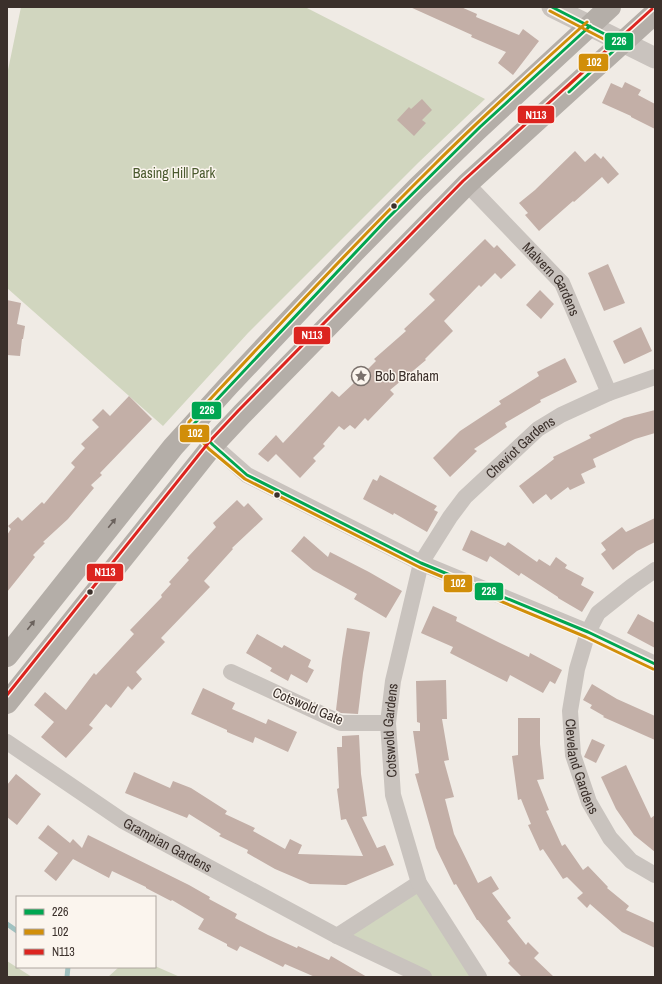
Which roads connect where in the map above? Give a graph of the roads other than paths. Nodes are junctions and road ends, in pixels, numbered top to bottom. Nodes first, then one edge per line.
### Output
1 (552, 7) edge
2 (610, 7) edge
3 (655, 13) edge
4 (590, 26) junction
5 (622, 43) junction
6 (655, 58) edge
7 (467, 184) junction
8 (655, 377) edge
9 (609, 392) junction
10 (193, 425) junction
11 (213, 445) junction
12 (421, 563) junction
13 (655, 570) edge
14 (588, 632) junction
15 (7, 656) edge
16 (655, 664) edge
17 (231, 672) dead end
18 (7, 703) edge
19 (388, 723) junction
20 (7, 742) edge
21 (655, 875) edge
22 (419, 883) junction
23 (336, 936) junction
24 (424, 977) edge
25 (479, 977) edge

1 - 4 street
2 - 4 highway
3 - 5 highway
4 - 5 street
4 - 10 highway
5 - 6 street
5 - 7 highway
7 - 9 street, Malvern Gardens
7 - 11 highway
8 - 9 street, Cheviot Gardens
9 - 12 street, Cheviot Gardens
10 - 11 highway
15 -> 10 highway
11 - 12 street
11 - 18 highway
12 - 14 street
12 - 19 street, Cotswold Gardens
13 - 14 street, Cleveland Gardens
14 - 16 street
14 - 21 street, Cleveland Gardens
17 - 19 street, Cotswold Gate
19 - 22 street, Cotswold Gardens
20 - 23 street, Grampian Gardens
22 - 23 street
22 - 25 street, Cotswold Gardens
23 - 24 street, Grampian Gardens

